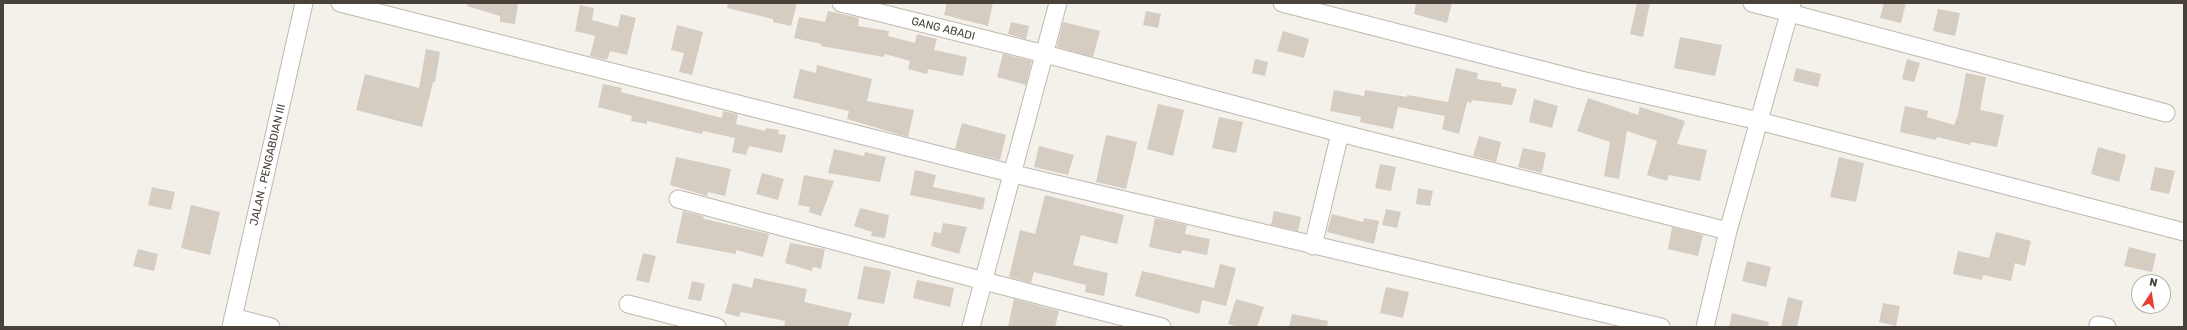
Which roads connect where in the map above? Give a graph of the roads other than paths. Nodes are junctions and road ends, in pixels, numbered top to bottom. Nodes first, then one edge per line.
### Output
1 (304, 3) edge
2 (340, 3) edge
3 (841, 3) edge
4 (1058, 3) edge
5 (1282, 3) edge
6 (1752, 3) edge
7 (1791, 8) edge
8 (1045, 54) junction
9 (2166, 113) dead end
10 (1759, 121) junction
11 (1340, 133) junction
12 (1014, 174) junction
13 (678, 199) dead end
14 (1728, 231) junction
15 (2184, 232) edge
16 (1312, 246) junction
17 (984, 281) junction
18 (628, 304) dead end
19 (232, 322) edge
20 (271, 327) edge
21 (717, 327) edge
22 (971, 327) edge
23 (1162, 327) edge
24 (1661, 327) edge
25 (1705, 327) edge

1 - 19 street, JALAN . PENGABDIAN III
2 - 12 street
3 - 8 street, GANG ABADI
4 - 8 street
5 - 10 street
6 - 7 street
7 - 9 street
7 - 10 street
8 - 11 street, GANG ABADI
8 - 12 street
10 - 14 street
10 - 15 street
11 - 14 street, GANG ABADI
11 - 16 street
12 - 16 street
12 - 17 street
13 - 17 street
14 - 25 street
16 - 24 street
17 - 22 street
17 - 23 street
18 - 21 street
19 - 20 street

